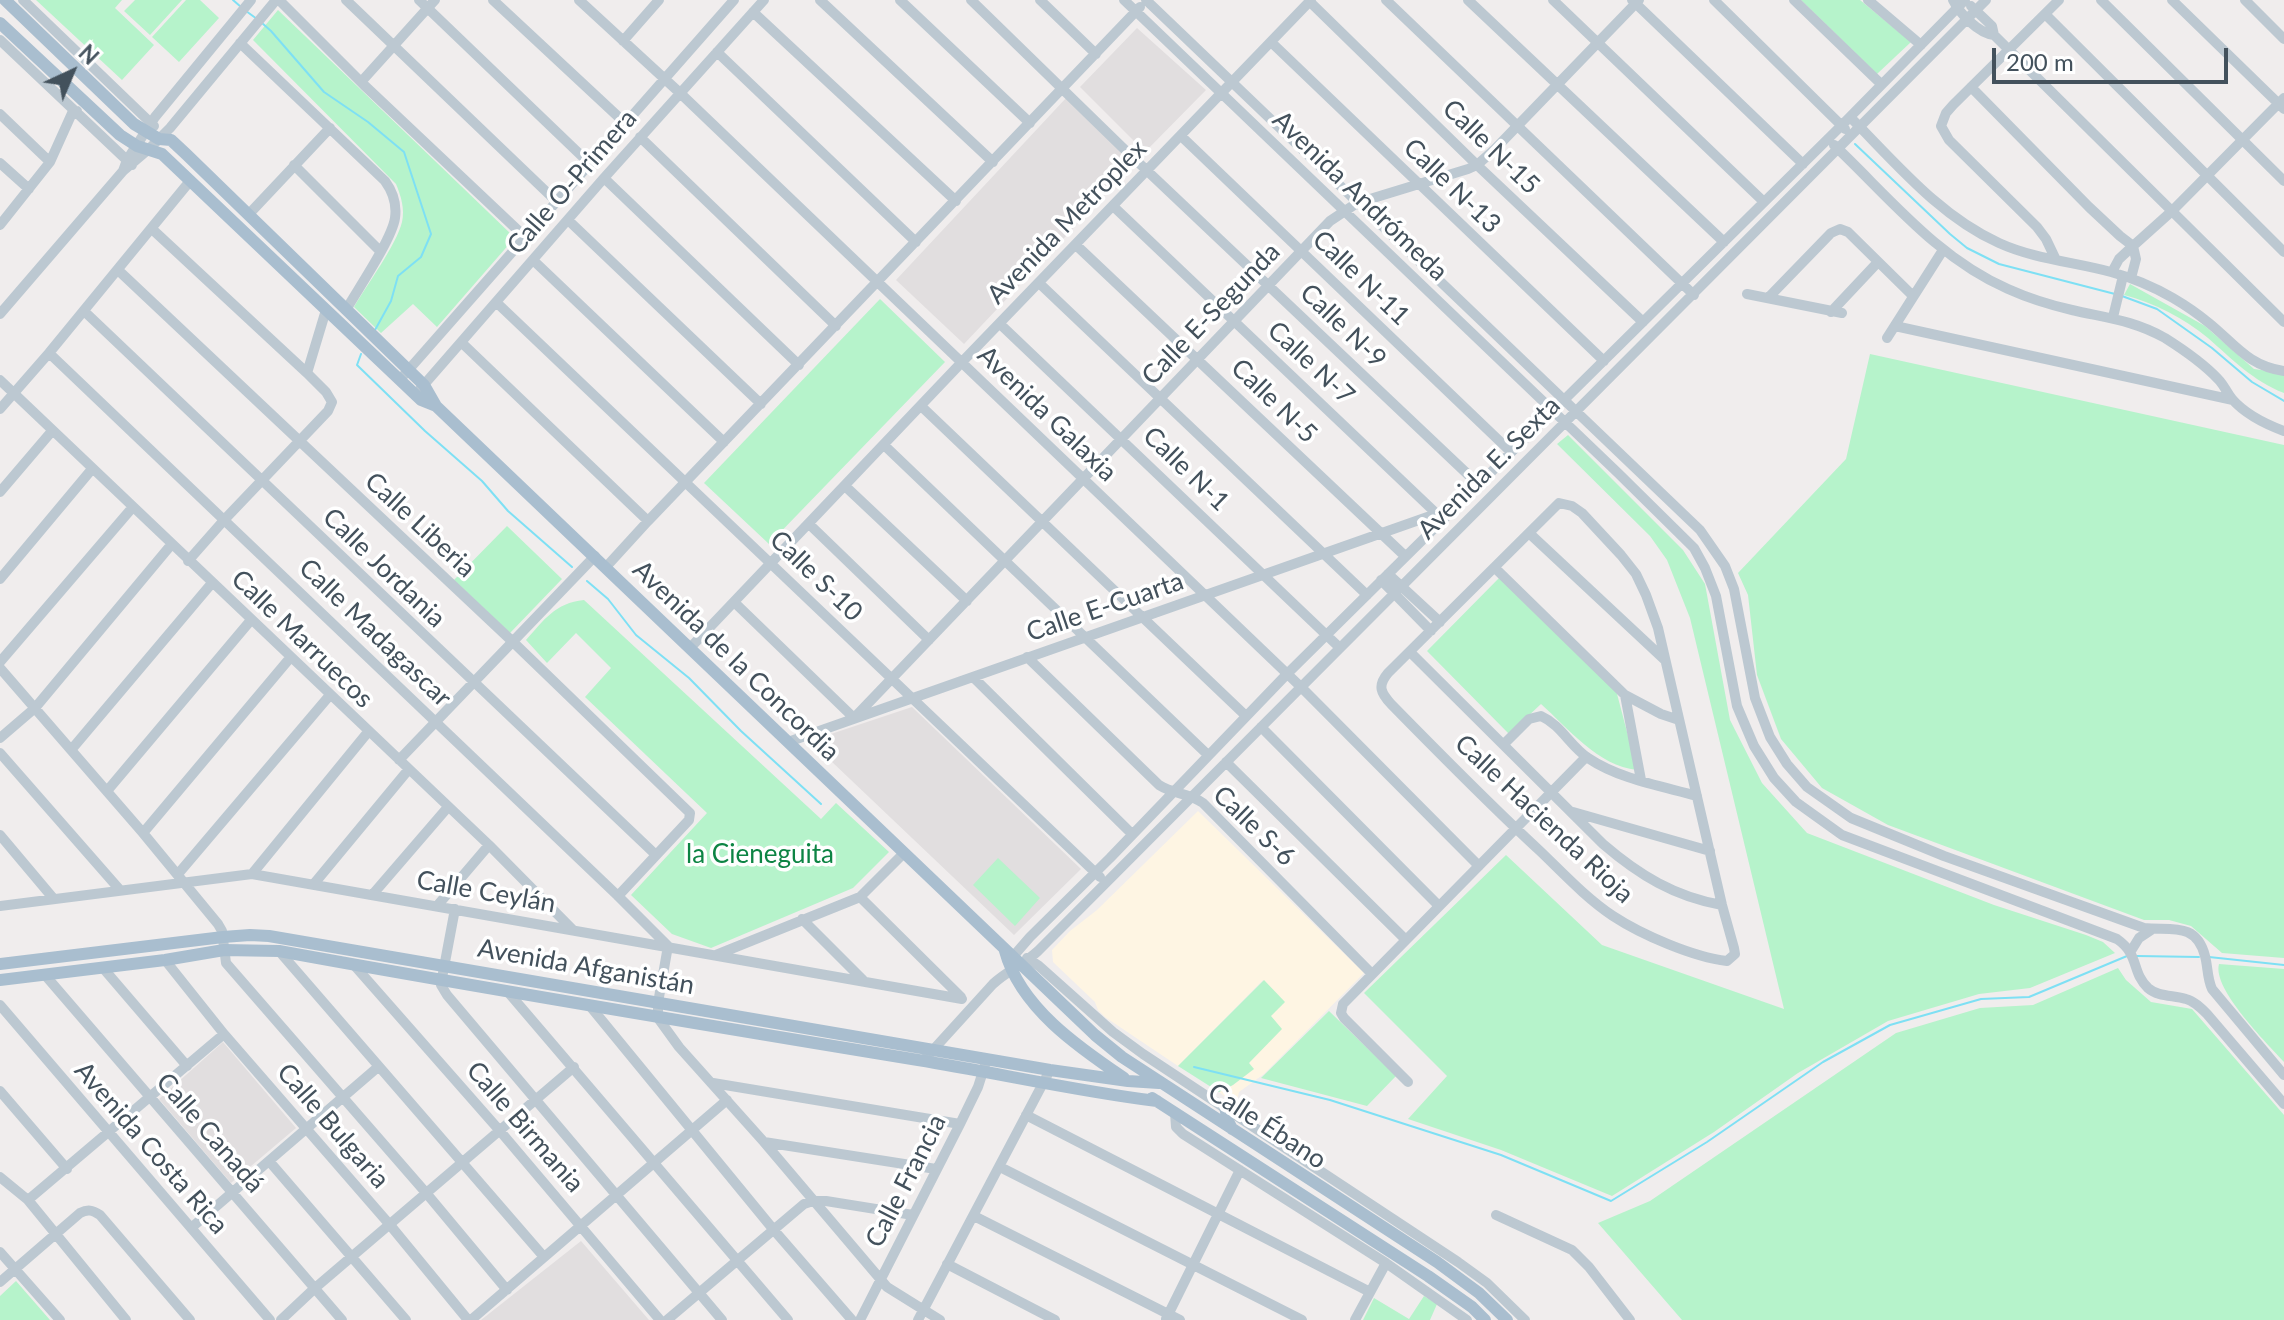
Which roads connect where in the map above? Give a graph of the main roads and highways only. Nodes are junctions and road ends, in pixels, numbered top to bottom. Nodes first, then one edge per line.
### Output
1 (5, 0) edge
2 (0, 23) edge
3 (405, 375) junction
4 (223, 944) junction
5 (1013, 962) junction
6 (0, 964) edge
7 (0, 980) edge
8 (985, 1066) junction
9 (1128, 1081) junction
10 (1162, 1084) junction
11 (1157, 1101) junction
12 (1225, 1107) road end
13 (1232, 1129) junction
14 (1284, 1145) road end
15 (1276, 1158) junction
16 (1485, 1320) edge
17 (1507, 1320) edge

1 - 3 main road, Avenida de la Concordia
2 - 3 main road, Avenida de la Concordia
3 - 5 main road, Avenida de la Concordia
4 - 6 main road, Avenida Afganistán
4 - 7 main road, Avenida Afganistán
4 - 8 main road, Avenida Afganistán
4 - 8 main road, Avenida Afganistán
5 - 9 main road, Calle Ébano
5 - 10 main road, Calle Ébano
8 - 9 main road, Avenida Afganistán
8 - 11 main road, Avenida Afganistán
9 - 10 main road, Avenida Afganistán
9 - 11 main road, Calle Ébano
10 - 13 main road, Calle Ébano
11 - 16 main road, Calle Ébano
12 - 13 main road
13 - 15 main road, Calle Ébano
14 - 15 main road
15 - 17 main road, Calle Ébano

